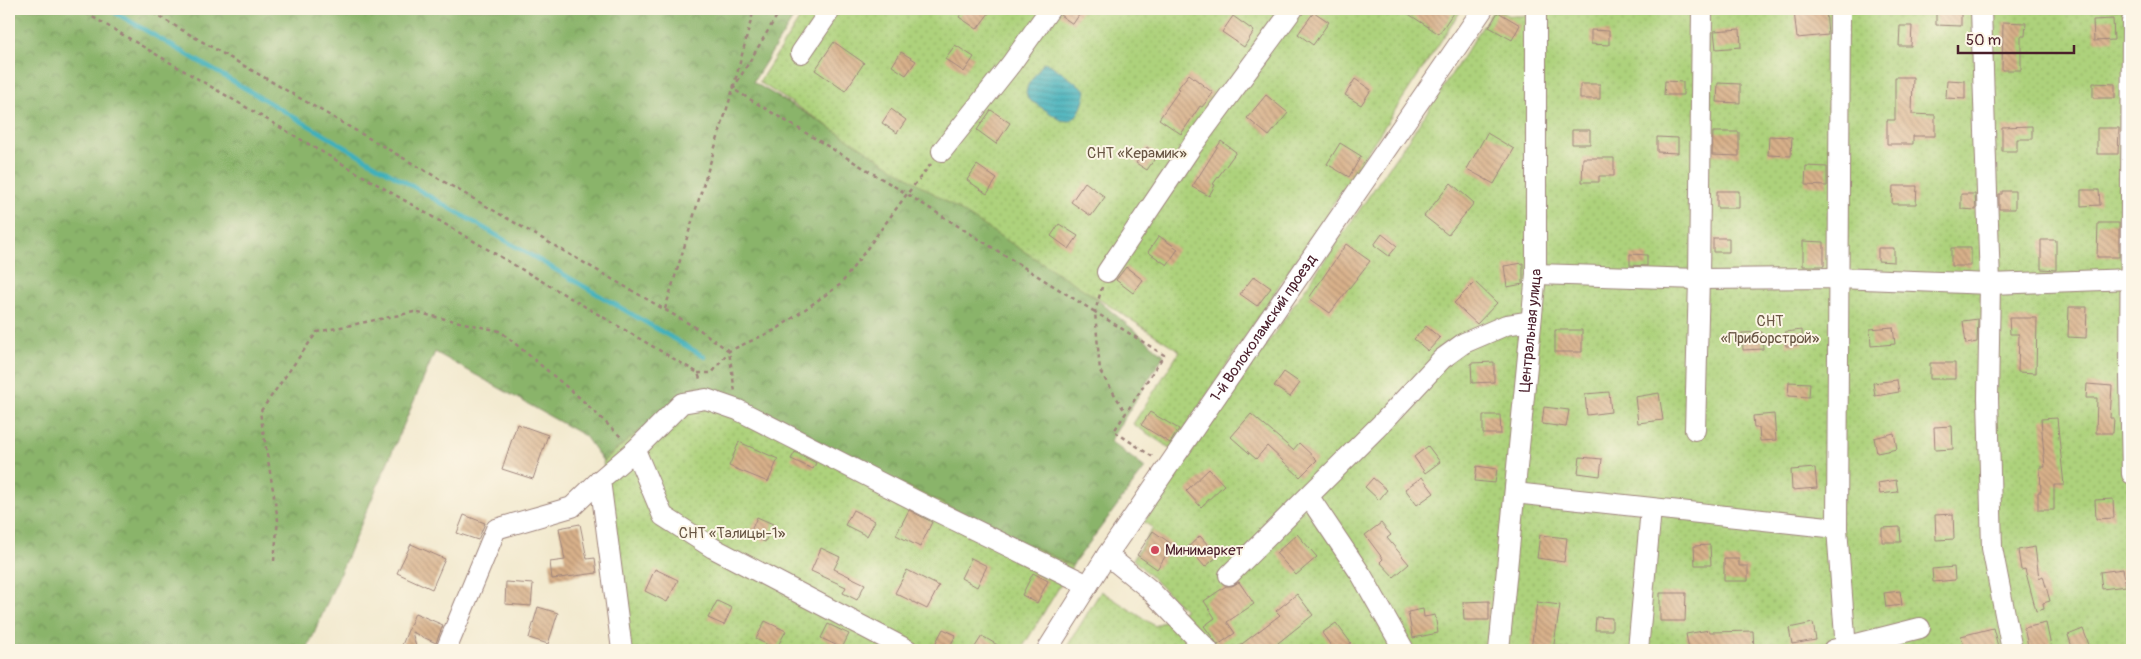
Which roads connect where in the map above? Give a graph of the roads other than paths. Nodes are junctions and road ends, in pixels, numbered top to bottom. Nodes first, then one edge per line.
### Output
1 (831, 9) edge
2 (1050, 9) edge
3 (1293, 9) edge
4 (1482, 9) edge
5 (1536, 9) edge
6 (1702, 9) edge
7 (1840, 9) edge
8 (1981, 9) edge
9 (2132, 21) edge
10 (801, 53) dead end
11 (942, 151) road end
12 (1107, 272) road end
13 (1536, 274) junction
14 (1838, 278) junction
15 (1699, 279) junction
16 (2131, 279) edge
17 (1990, 284) junction
18 (1531, 321) junction
19 (1695, 430) dead end
20 (635, 450) junction
21 (2132, 474) edge
22 (600, 480) junction
23 (1515, 493) junction
24 (1309, 497) junction
25 (1651, 509) junction
26 (1837, 528) junction
27 (1107, 555) junction
28 (1229, 575) dead end
29 (1088, 585) junction
30 (1920, 628) dead end
31 (1841, 649) edge
32 (446, 650) edge
33 (622, 650) edge
34 (908, 650) edge
35 (1047, 650) edge
36 (1208, 650) edge
37 (1404, 650) edge
38 (1498, 650) edge
39 (1638, 650) edge
40 (2012, 650) edge

1 - 10 street
2 - 11 street
3 - 12 street
4 - 27 street, 1-й Волоколамский проезд
5 - 13 street, Центральная улица
6 - 15 street
7 - 14 street
8 - 17 street
9 - 16 street
13 - 15 street
13 - 18 street, Центральная улица
14 - 15 street
14 - 17 street
14 - 26 street
15 - 19 street
16 - 17 street
16 - 21 street
17 - 40 street
18 - 23 street, Центральная улица
18 - 24 street
20 - 22 street
20 - 29 street
20 - 34 street
22 - 32 street
22 - 33 street
23 - 25 street
23 - 38 street, Центральная улица
24 - 28 street
24 - 37 street
25 - 26 street
25 - 39 street
26 - 31 street
27 - 29 street, 1-й Волоколамский проезд
27 - 36 street
29 - 35 street, 1-й Волоколамский проезд
30 - 31 street

